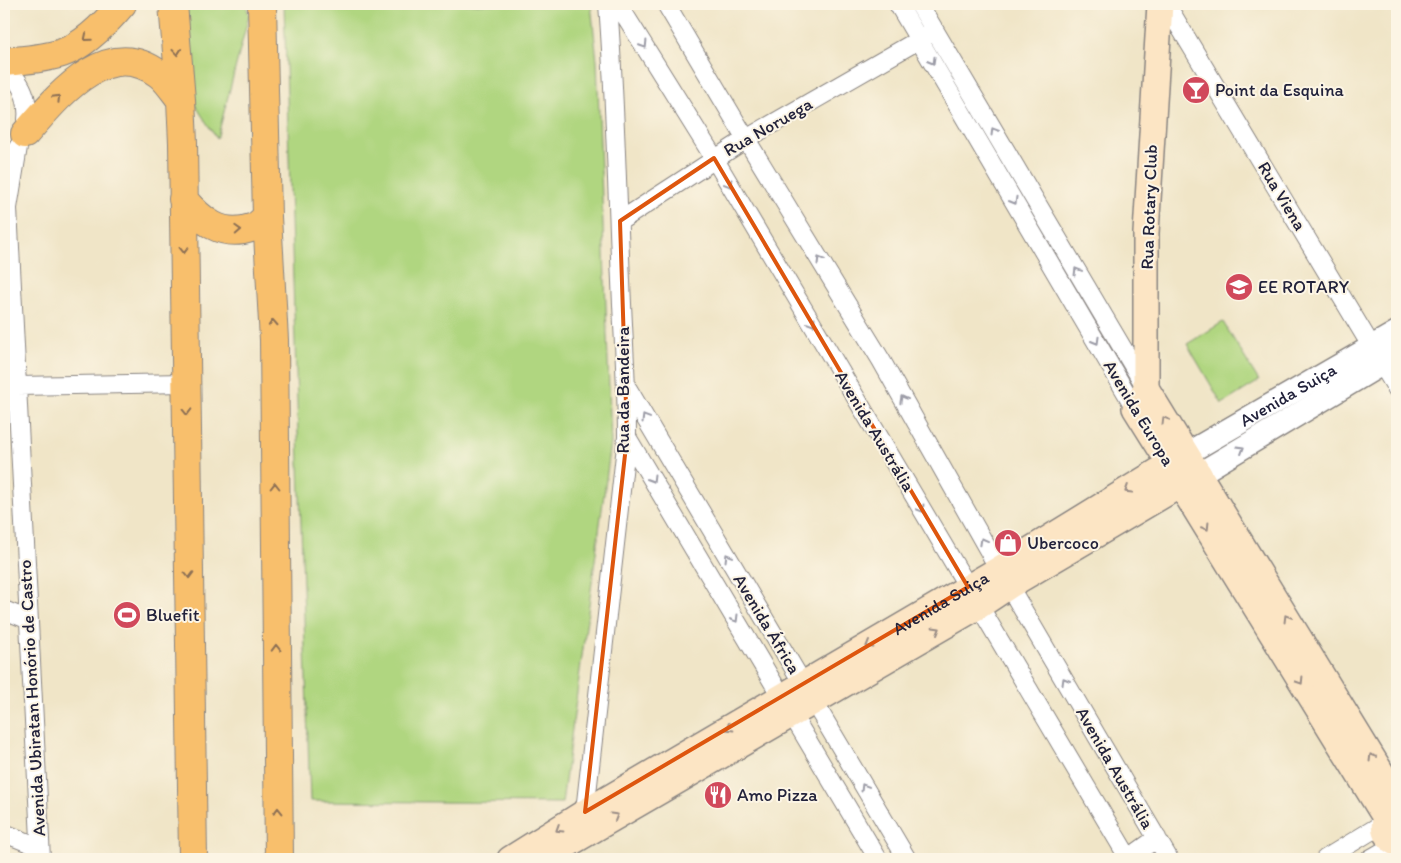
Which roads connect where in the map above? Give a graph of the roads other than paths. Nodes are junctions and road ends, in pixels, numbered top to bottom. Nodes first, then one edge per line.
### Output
1 (122, 4) edge
2 (173, 4) edge
3 (262, 4) edge
4 (608, 4) edge
5 (618, 4) edge
6 (666, 4) edge
7 (898, 4) edge
8 (919, 4) edge
9 (1160, 4) edge
10 (1166, 4) edge
11 (927, 35) junction
12 (4, 62) edge
13 (4, 68) edge
14 (181, 100) junction
15 (746, 139) junction
16 (21, 141) junction
17 (714, 158) junction
18 (4, 160) edge
19 (183, 199) junction
20 (6, 206) edge
21 (267, 217) junction
22 (620, 221) junction
23 (1397, 332) edge
24 (1384, 355) edge
25 (186, 383) junction
26 (10, 384) edge
27 (627, 388) junction
28 (1397, 389) edge
29 (1141, 398) junction
30 (627, 437) junction
31 (1184, 470) junction
32 (1004, 577) junction
33 (973, 597) junction
34 (4, 610) edge
35 (29, 620) junction
36 (808, 693) junction
37 (787, 706) junction
38 (878, 810) junction
39 (1393, 823) edge
40 (584, 824) junction
41 (857, 825) junction
42 (4, 833) edge
43 (1157, 838) junction
44 (40, 853) edge
45 (516, 858) edge
46 (193, 859) edge
47 (279, 859) edge
48 (543, 859) edge
49 (878, 859) edge
50 (907, 859) edge
51 (1129, 859) edge
52 (1169, 859) edge
53 (1325, 859) edge
54 (1370, 859) edge

1 -> 12 main road
2 -> 14 main road
3 - 21 main road
4 - 22 street, Rua da Bandeira
5 -> 17 street, Avenida Austrália
6 - 15 street, Avenida Austrália
7 - 11 street, Avenida Europa
8 - 11 street, Avenida Europa
9 - 29 main road, Rua Rotary Club
10 - 24 street, Rua Viena
11 - 15 street, Rua Noruega
11 - 29 street, Avenida Europa
13 - 16 street, Avenida Ubiratan Honório de Castro
16 -> 14 main road
14 - 19 main road
15 - 17 street, Rua Noruega
32 -> 15 street, Avenida Austrália
16 - 18 street
16 - 20 street, Avenida Ubiratan Honório de Castro
17 - 22 street, Rua Noruega
17 -> 33 street, Avenida Austrália
19 -> 21 main road
19 -> 25 main road
20 - 26 street, Avenida Ubiratan Honório de Castro
47 -> 21 main road
22 - 27 street, Rua da Bandeira
23 - 24 street, Avenida Suiça
24 - 28 street, Rua Viena
24 - 31 street, Avenida Suiça
25 - 26 street
25 -> 46 main road
26 - 35 street, Avenida Ubiratan Honório de Castro
27 - 30 street, Rua da Bandeira
36 -> 27 street, Avenida África
29 - 31 main road, Avenida Europa
30 -> 37 street, Avenida África
30 - 40 street, Rua da Bandeira
31 - 32 main road, Avenida Suiça
31 - 39 main road, Avenida Europa
32 - 33 main road, Avenida Suiça
43 -> 32 street, Avenida Austrália
33 - 36 main road, Avenida Suiça
33 - 51 street, Avenida Austrália
34 - 35 street
35 - 44 street, Avenida Ubiratan Honório de Castro
36 - 37 main road, Avenida Suiça
38 -> 36 street, Avenida África
37 - 40 main road, Avenida Suiça
37 - 41 street, Avenida África
38 - 41 street
38 - 50 street, Avenida África
39 - 53 street
39 - 54 street
40 -> 45 main road, Avenida Suiça
40 - 48 main road, Avenida Suiça
41 - 49 street, Avenida África
42 - 44 street
43 - 51 street
43 - 52 street, Avenida Austrália

